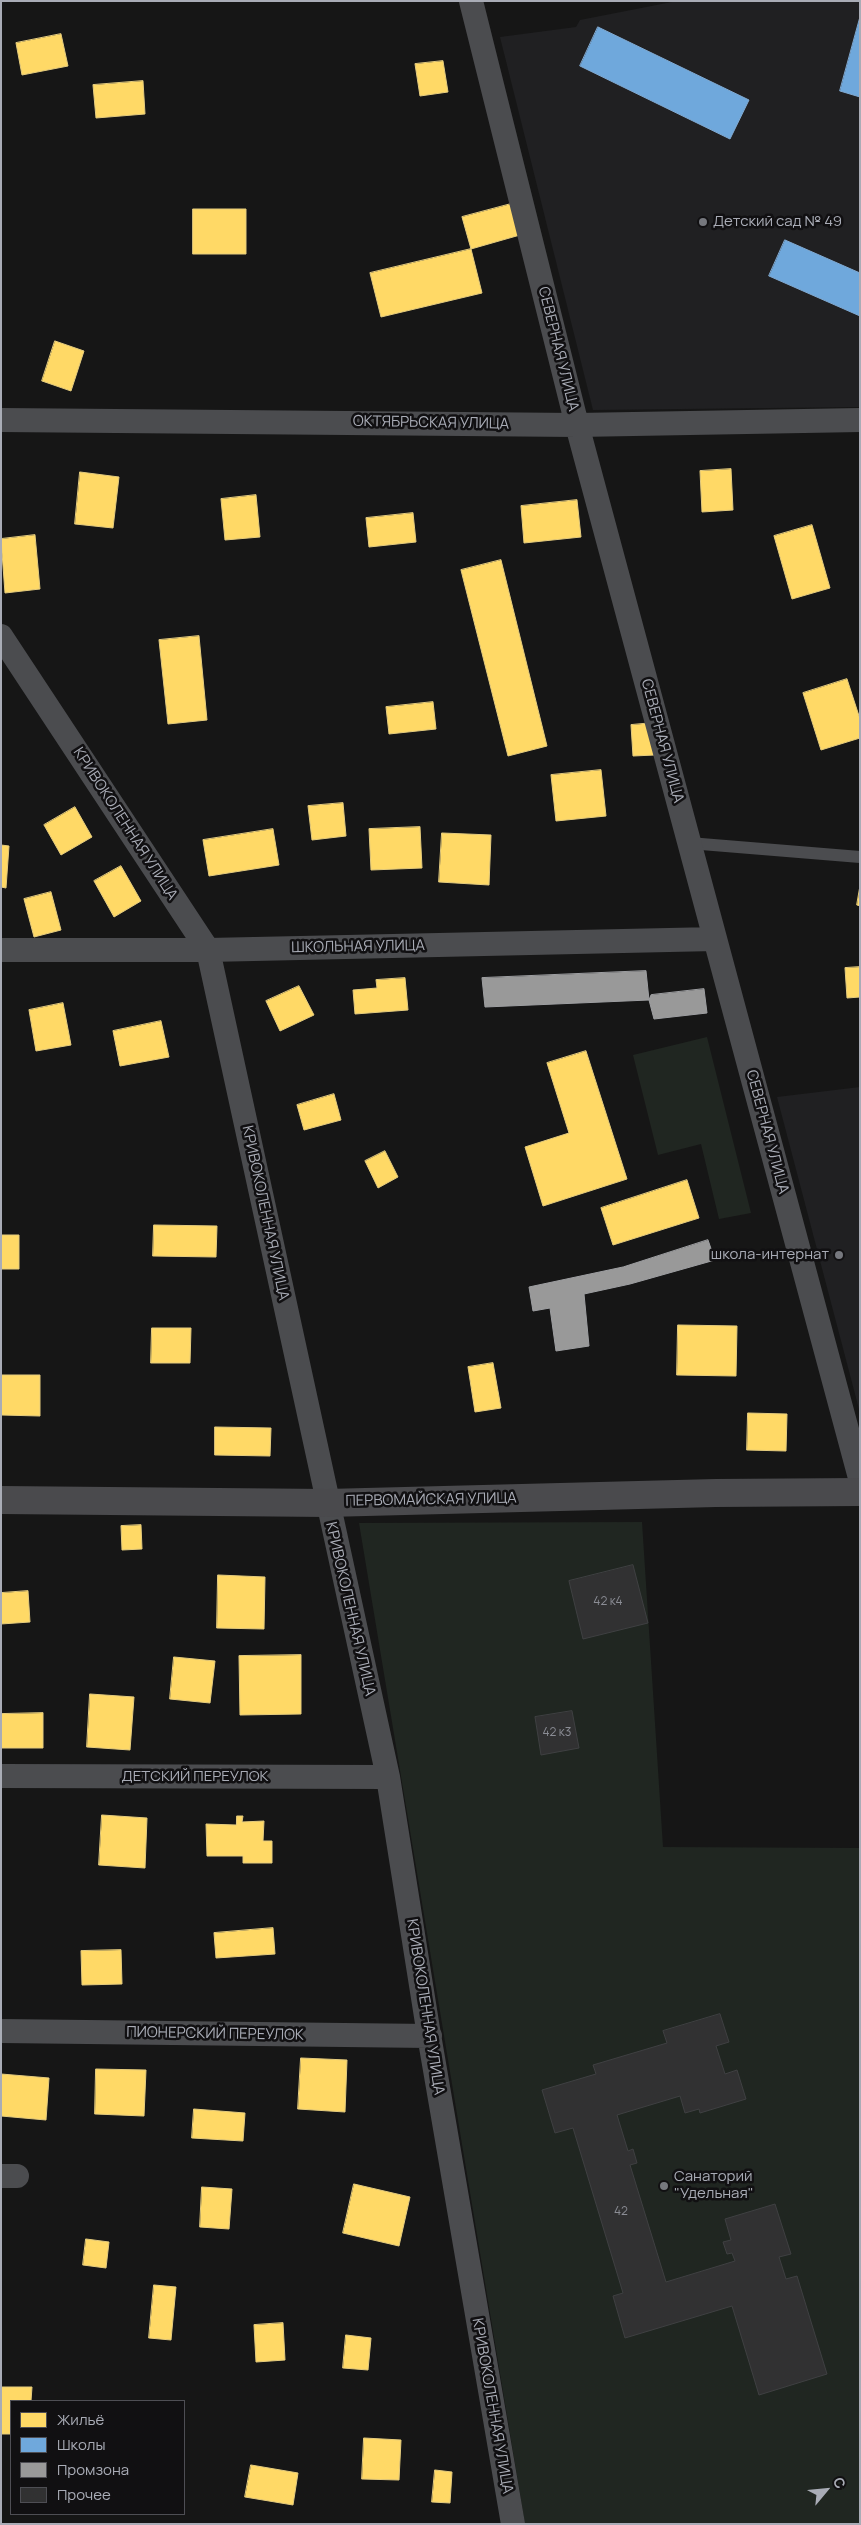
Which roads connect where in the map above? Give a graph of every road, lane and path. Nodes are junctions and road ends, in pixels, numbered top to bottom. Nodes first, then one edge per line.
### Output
1 (471, 1) edge
2 (1, 420) edge
3 (860, 420) edge
4 (576, 425) junction
5 (1, 636) edge
6 (689, 843) junction
7 (860, 857) edge
8 (715, 939) junction
9 (1, 950) edge
10 (208, 950) junction
11 (860, 1478) edge
12 (860, 1492) edge
13 (1, 1500) edge
14 (327, 1503) junction
15 (1, 1776) edge
16 (388, 1777) junction
17 (1, 2031) edge
18 (430, 2036) junction
19 (513, 2524) edge

1 - 4 street, СЕВЕРНАЯ УЛИЦА
2 - 4 street, ОКТЯБРЬСКАЯ УЛИЦА
3 - 4 street, ОКТЯБРЬСКАЯ УЛИЦА
4 - 6 street, СЕВЕРНАЯ УЛИЦА
5 - 10 street, КРИВОКОЛЕННАЯ УЛИЦА
6 - 7 lane
6 - 8 street, СЕВЕРНАЯ УЛИЦА
8 - 10 street, ШКОЛЬНАЯ УЛИЦА
8 - 11 street, СЕВЕРНАЯ УЛИЦА
9 - 10 street, ШКОЛЬНАЯ УЛИЦА
10 - 14 street, КРИВОКОЛЕННАЯ УЛИЦА
12 - 14 main road, ПЕРВОМАЙСКАЯ УЛИЦА
13 - 14 main road, ПЕРВОМАЙСКАЯ УЛИЦА
14 - 16 street, КРИВОКОЛЕННАЯ УЛИЦА
15 - 16 street, ДЕТСКИЙ ПЕРЕУЛОК
16 - 18 street, КРИВОКОЛЕННАЯ УЛИЦА
17 - 18 street, ПИОНЕРСКИЙ ПЕРЕУЛОК
18 - 19 street, КРИВОКОЛЕННАЯ УЛИЦА

